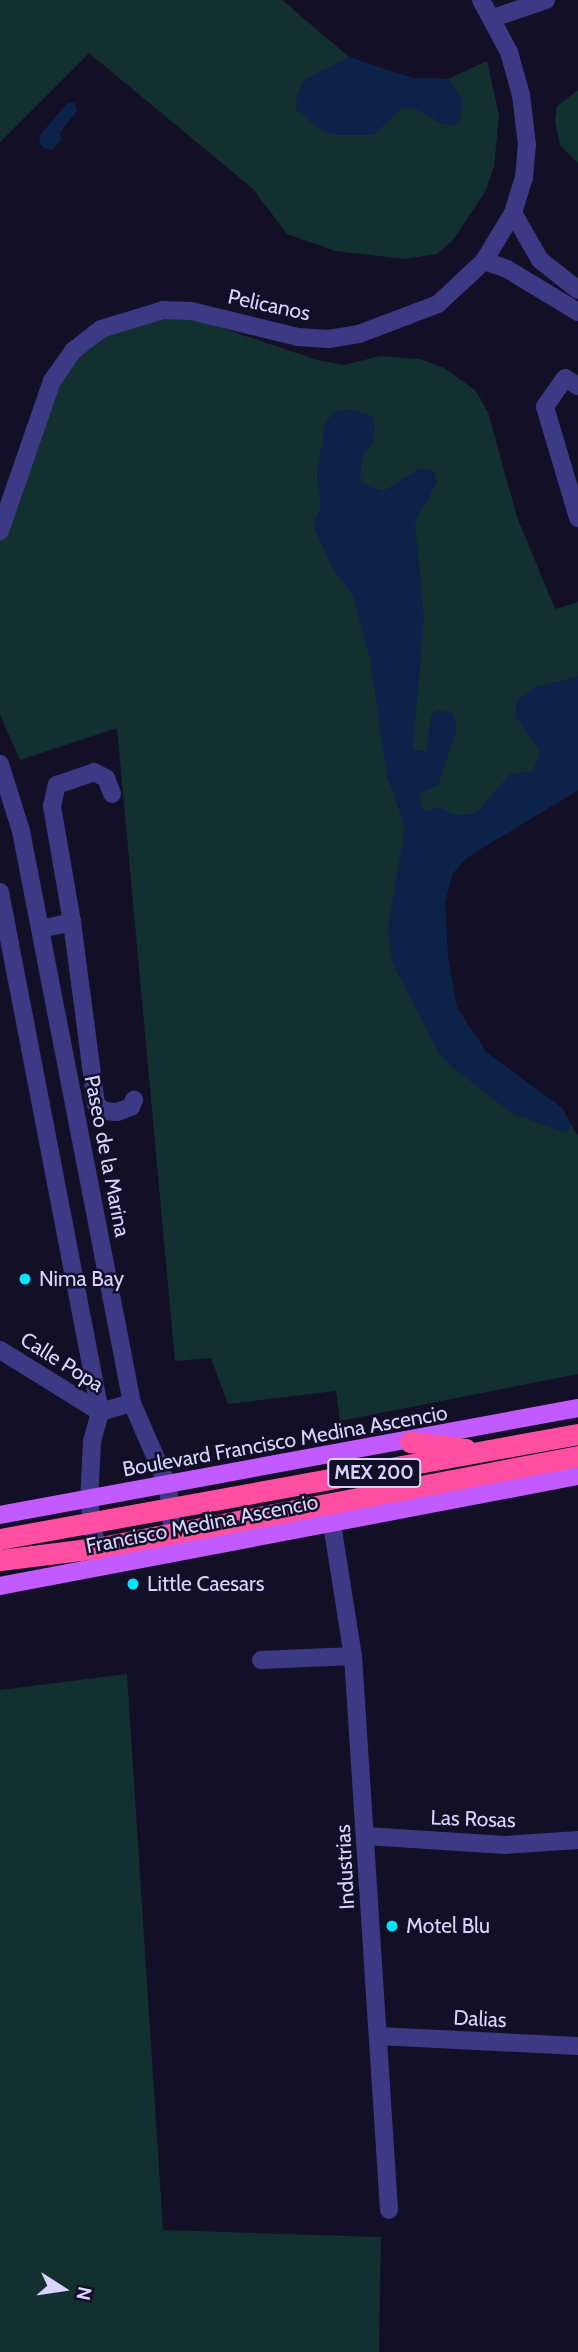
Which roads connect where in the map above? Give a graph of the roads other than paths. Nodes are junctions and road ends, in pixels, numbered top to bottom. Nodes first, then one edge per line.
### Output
1 (481, 0) edge
2 (545, 0) edge
3 (493, 18) junction
4 (513, 212) junction
5 (540, 260) junction
6 (484, 261) junction
7 (527, 280) junction
8 (578, 290) edge
9 (578, 312) edge
10 (578, 386) edge
11 (578, 518) edge
12 (0, 531) edge
13 (0, 764) edge
14 (112, 794) dead end
15 (0, 892) edge
16 (36, 909) junction
17 (5, 917) junction
18 (72, 922) junction
19 (41, 936) junction
20 (11, 949) junction
21 (134, 1100) dead end
22 (0, 1350) edge
23 (132, 1403) junction
24 (578, 1408) edge
25 (100, 1412) junction
26 (578, 1434) edge
27 (410, 1442) junction
28 (486, 1452) junction
29 (578, 1456) edge
30 (578, 1476) edge
31 (168, 1486) junction
32 (89, 1501) junction
33 (170, 1511) junction
34 (0, 1515) edge
35 (332, 1524) junction
36 (92, 1525) junction
37 (0, 1539) edge
38 (173, 1544) junction
39 (96, 1548) junction
40 (0, 1560) edge
41 (99, 1569) junction
42 (0, 1586) edge
43 (353, 1656) junction
44 (261, 1660) dead end
45 (366, 1836) junction
46 (578, 1840) edge
47 (379, 2036) junction
48 (578, 2046) edge
49 (389, 2210) dead end

1 - 3 street, Pelicanos
2 - 3 street
3 - 4 street, Pelicanos
4 - 5 street
4 - 6 street, Pelicanos
5 - 7 street
5 - 8 street
6 - 7 street
6 - 12 street, Pelicanos
7 - 9 street
10 - 11 street
13 - 16 street, Paseo de la Marina
14 - 18 street
15 - 17 street
16 - 17 street
16 - 19 street, Paseo de la Marina
17 - 20 street
18 - 19 street
18 - 21 street
19 - 20 street
19 - 23 street, Paseo de la Marina
20 - 25 street
22 - 25 street, Calle Popa
23 - 25 street
23 - 31 street, Paseo de la Marina
24 - 27 main road, Boulevard Francisco Medina Ascencio
25 - 32 street
26 - 28 highway, Francisco Medina Ascencio / MEX 200
27 - 28 highway
27 - 31 main road, Boulevard Francisco Medina Ascencio
28 - 33 highway, Francisco Medina Ascencio / MEX 200
29 - 38 highway, Francisco Medina Ascencio / MEX 200
30 - 35 main road, Francisco Medina Ascencio
31 - 32 main road, Boulevard Francisco Medina Ascencio
31 - 33 street, Paseo de la Marina
32 - 34 main road, Boulevard Francisco Medina Ascencio
32 - 36 street
33 - 36 highway, Francisco Medina Ascencio / MEX 200
33 - 38 street, Paseo de la Marina
35 - 38 main road, Francisco Medina Ascencio
35 - 43 street, Industrias
36 - 37 highway, Francisco Medina Ascencio / MEX 200
36 - 39 street
38 - 39 highway, Francisco Medina Ascencio / MEX 200
38 - 41 main road, Francisco Medina Ascencio
39 - 40 highway, Francisco Medina Ascencio / MEX 200
39 - 41 street
41 - 42 main road, Francisco Medina Ascencio
43 - 44 street
43 - 45 street, Industrias
45 - 46 street, Las Rosas
45 - 47 street, Industrias
47 - 48 street, Dalias
47 - 49 street, Industrias

